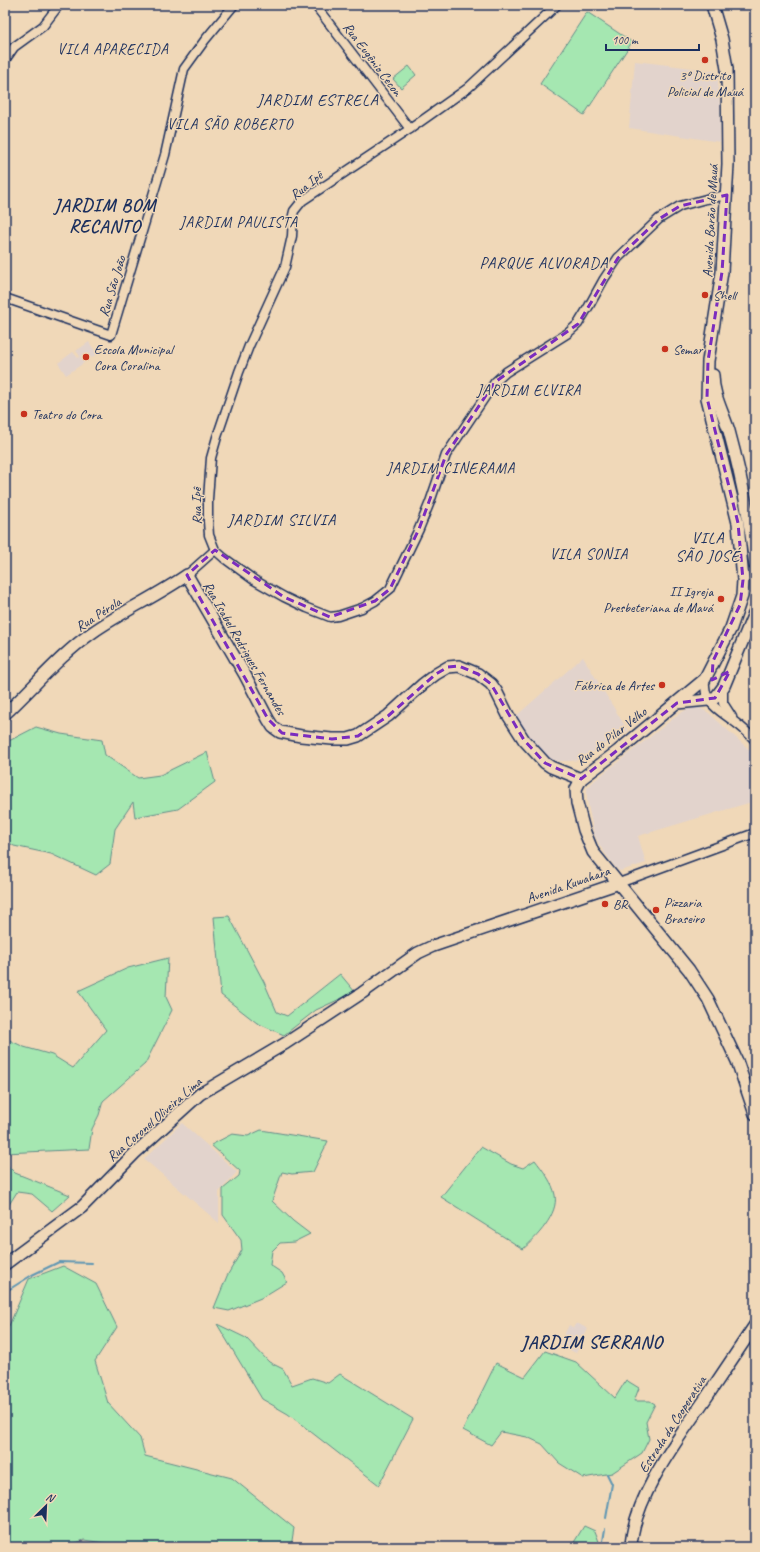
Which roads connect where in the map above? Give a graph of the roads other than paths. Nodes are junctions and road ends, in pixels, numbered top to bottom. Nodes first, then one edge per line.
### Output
1 (59, 5) edge
2 (234, 5) edge
3 (315, 5) edge
4 (556, 5) edge
5 (712, 5) edge
6 (720, 5) edge
7 (5, 60) edge
8 (410, 129) junction
9 (727, 195) junction
10 (5, 298) edge
11 (728, 429) junction
12 (716, 433) junction
13 (215, 550) junction
14 (755, 565) edge
15 (187, 575) junction
16 (755, 612) edge
17 (714, 661) junction
18 (730, 671) junction
19 (705, 679) junction
20 (724, 686) junction
21 (708, 700) junction
22 (677, 703) junction
23 (5, 714) edge
24 (738, 724) junction
25 (755, 740) edge
26 (581, 779) junction
27 (755, 833) edge
28 (619, 882) junction
29 (394, 970) joint
30 (755, 1114) edge
31 (5, 1264) edge
32 (755, 1325) edge
33 (630, 1547) edge

1 - 7 street
2 - 10 street, Rua São João
3 - 8 street, Rua Eugênio Cecon
4 - 8 street, Rua Ipê
5 - 9 main road, Avenida Barão de Mauá
6 - 11 main road, Avenida Barão de Mauá
8 - 13 street, Rua Ipê
9 - 12 main road, Avenida Barão de Mauá
9 - 13 street
11 - 12 main road
11 - 14 main road, Avenida Barão de Mauá
12 - 17 main road, Avenida Barão de Mauá
13 - 15 street, Rua Pérola
15 - 23 main road, Rua Pérola
15 - 26 main road, Rua Isabel Rodrigues Fernandes
16 - 18 main road
17 - 18 main road
17 - 19 main road, Avenida Barão de Mauá
18 - 20 main road
19 - 21 street
19 - 22 main road, Rua do Pilar Velho
20 - 21 main road
20 - 24 street
21 - 22 main road
21 - 24 street
22 - 26 main road, Rua do Pilar Velho
24 - 25 street
26 - 28 main road, Rua do Pilar Velho
27 - 28 street, Avenida Kuwahara
28 - 29 main road, Avenida Kuwahara
28 - 30 main road, Rua do Pilar Velho
29 - 31 main road, Rua Coronel Oliveira Lima
32 - 33 main road, Estrada da Cooperativa

